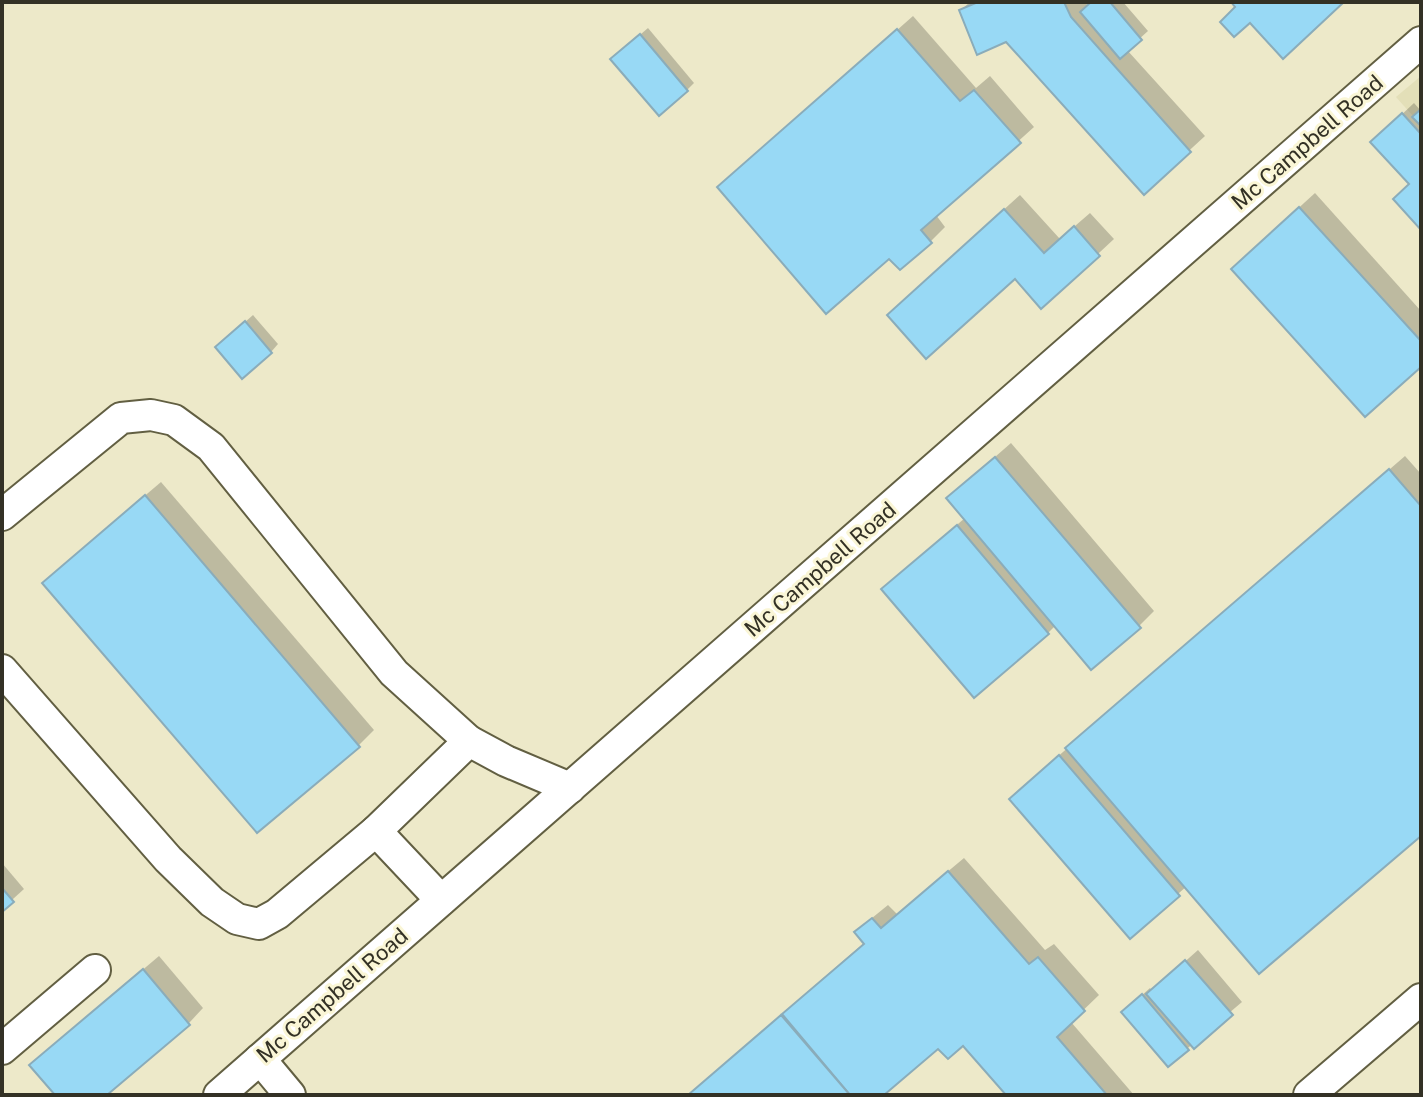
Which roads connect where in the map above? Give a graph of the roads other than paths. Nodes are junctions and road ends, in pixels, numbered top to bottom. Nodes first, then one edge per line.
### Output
1 (1421, 42) edge
2 (2, 515) edge
3 (2, 670) edge
4 (469, 741) junction
5 (570, 788) junction
6 (376, 831) junction
7 (441, 900) junction
8 (95, 970) dead end
9 (1421, 999) edge
10 (2, 1049) edge
11 (260, 1059) junction
12 (219, 1095) edge
13 (290, 1095) edge
14 (1309, 1095) edge

1 - 5 street, Mc Campbell Road
2 - 4 street
3 - 6 street
4 - 5 street
4 - 6 street
5 - 7 street, Mc Campbell Road
6 - 7 street
7 - 11 street, Mc Campbell Road
8 - 10 street
9 - 14 street
11 - 12 street, Mc Campbell Road
11 - 13 street

